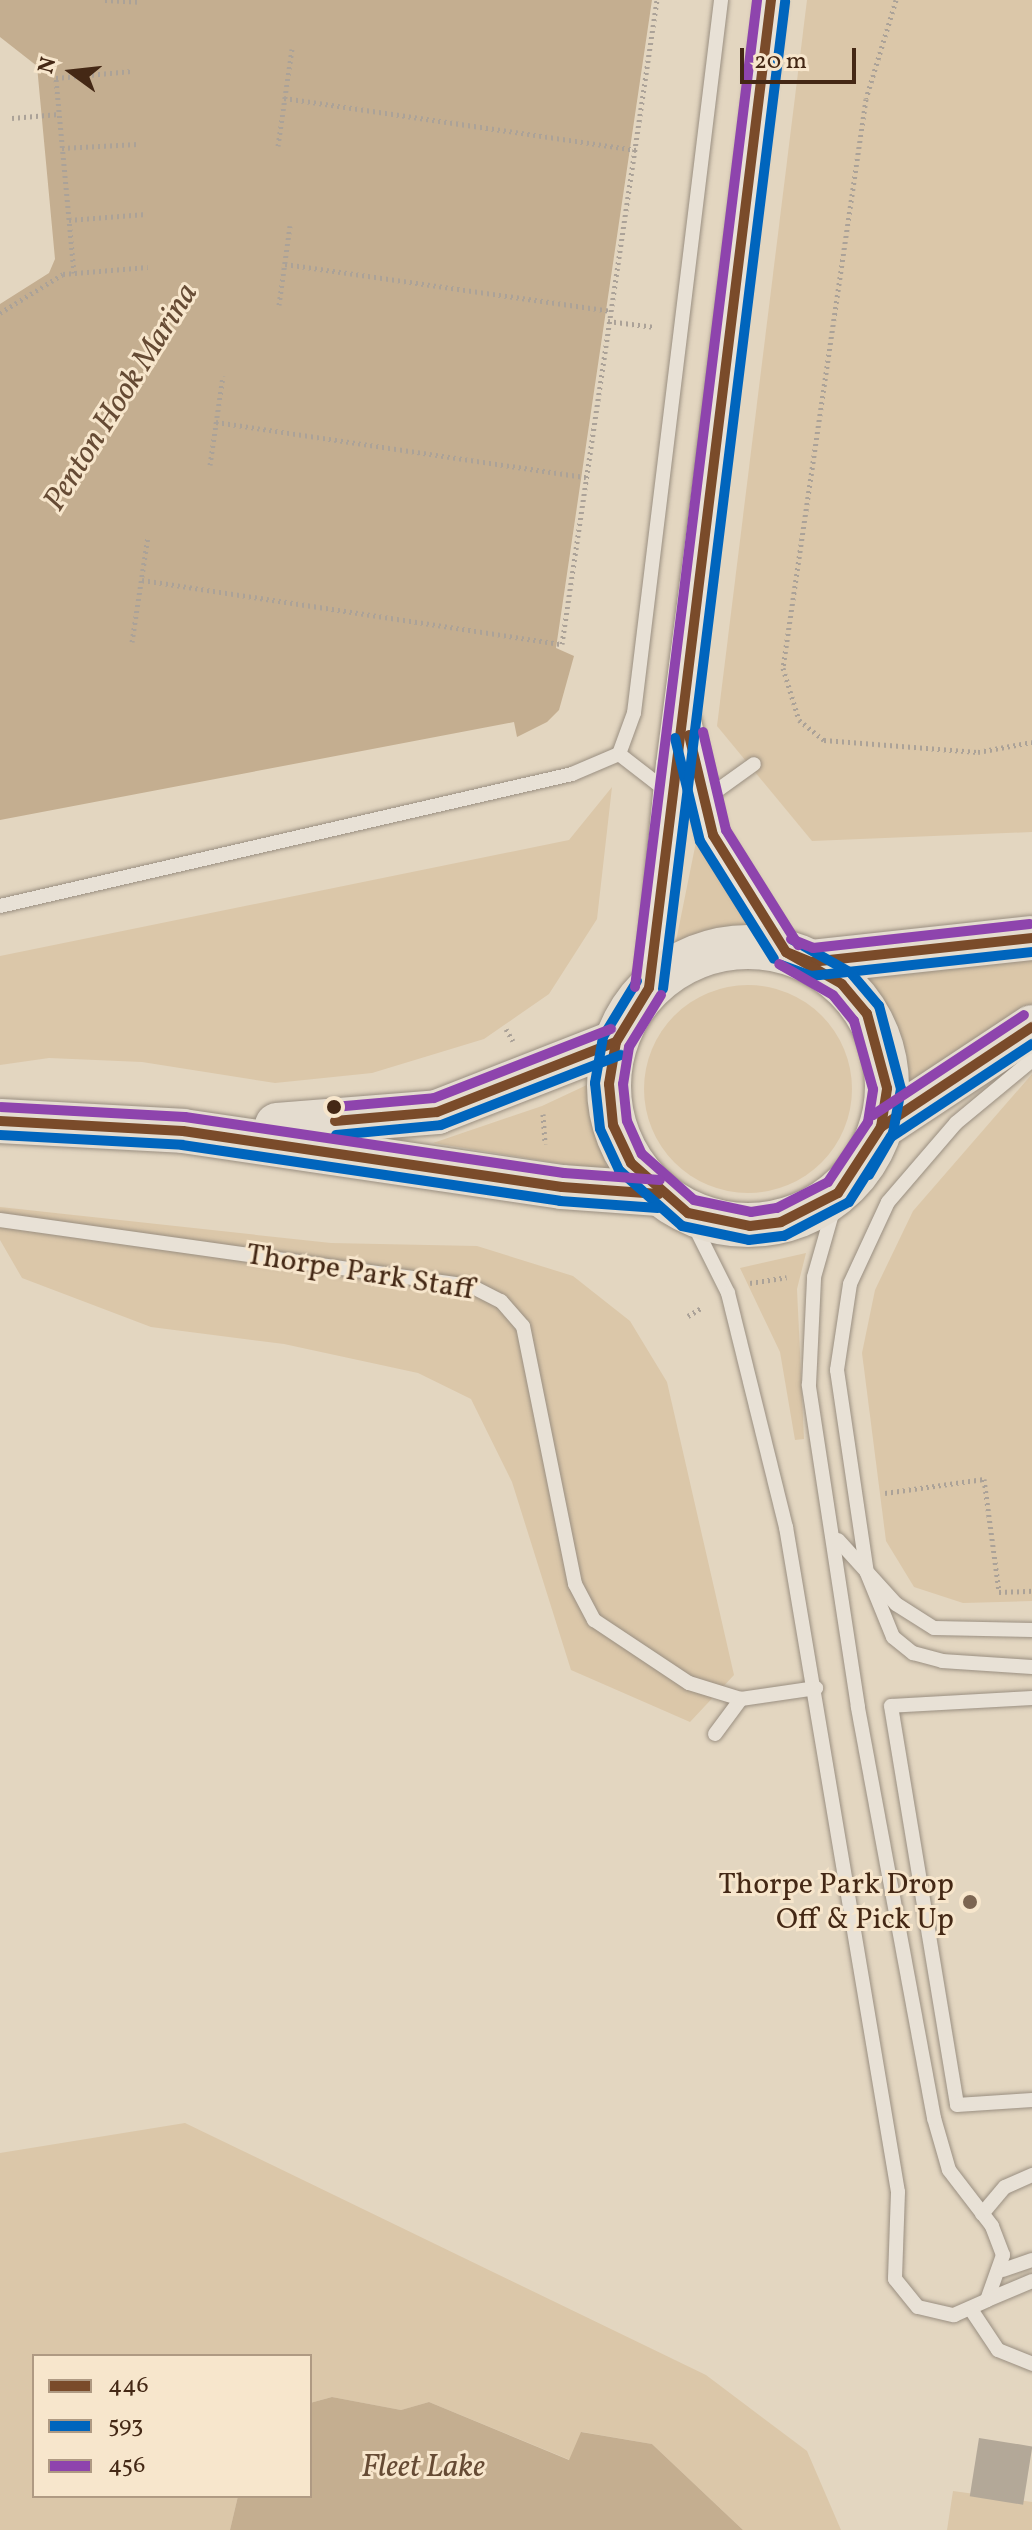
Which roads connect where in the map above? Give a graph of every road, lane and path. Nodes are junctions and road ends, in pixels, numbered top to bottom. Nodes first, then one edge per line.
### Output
1 (105, 0) edge
2 (657, 0) edge
3 (721, 0) edge
4 (771, 0) edge
5 (896, 0) edge
6 (138, 2) dead end
7 (292, 49) dead end
8 (132, 71) dead end
9 (284, 98) junction
10 (59, 114) junction
11 (12, 118) dead end
12 (138, 144) dead end
13 (278, 146) dead end
14 (62, 148) junction
15 (636, 150) junction
16 (146, 214) dead end
17 (69, 220) junction
18 (290, 226) dead end
19 (285, 264) junction
20 (148, 267) dead end
21 (74, 273) junction
22 (279, 305) dead end
23 (610, 311) junction
24 (0, 313) edge
25 (608, 321) junction
26 (677, 331) junction
27 (223, 376) dead end
28 (216, 422) junction
29 (210, 465) dead end
30 (586, 477) junction
31 (148, 536) dead end
32 (142, 580) junction
33 (132, 642) dead end
34 (682, 699) junction
35 (1032, 742) edge
36 (619, 754) junction
37 (754, 764) dead end
38 (668, 792) junction
39 (701, 802) junction
40 (0, 906) edge
41 (1032, 938) edge
42 (798, 957) junction
43 (649, 988) junction
44 (1032, 1027) edge
45 (616, 1042) junction
46 (1032, 1060) edge
47 (542, 1106) dead end
48 (0, 1121) edge
49 (881, 1127) junction
50 (183, 1131) junction
51 (546, 1157) dead end
52 (838, 1193) junction
53 (673, 1204) junction
54 (0, 1220) edge
55 (800, 1275) dead end
56 (750, 1283) dead end
57 (703, 1307) dead end
58 (688, 1316) dead end
59 (885, 1493) dead end
60 (838, 1540) junction
61 (867, 1573) junction
62 (1032, 1591) edge
63 (1032, 1630) edge
64 (1032, 1667) edge
65 (816, 1688) junction
66 (1032, 1698) edge
67 (741, 1699) junction
68 (715, 1734) dead end
69 (1032, 2100) edge
70 (1032, 2175) edge
71 (982, 2214) junction
72 (1032, 2260) edge
73 (1003, 2270) junction
74 (1032, 2281) edge
75 (987, 2300) junction
76 (972, 2311) junction
77 (1032, 2364) edge

1 - 6 path
2 - 15 path
3 - 26 lane
4 - 34 street
5 - 35 path
7 - 9 path
8 - 10 path
9 - 13 path
9 - 15 path
10 - 11 path
10 - 14 path
12 - 14 path
14 - 17 path
15 - 23 path
16 - 17 path
17 - 21 path
18 - 19 path
19 - 22 path
19 - 23 path
20 - 21 path
21 - 24 path
23 - 25 path
25 - 26 path
25 - 30 path
26 - 36 lane
27 - 28 path
28 - 29 path
28 - 30 path
30 - 32 path
31 - 32 path
32 - 33 path
34 - 38 street
34 - 39 street
36 - 38 lane
36 - 40 lane
37 - 39 lane
38 - 39 lane
38 - 43 street
39 - 42 street
41 - 42 main road
42 - 43 main road
42 - 49 main road
43 - 45 main road
44 - 49 main road
45 - 50 main road
45 - 53 main road
46 - 61 lane
47 - 51 path
48 - 50 main road
49 - 52 main road
50 - 53 main road
52 - 53 main road
52 - 60 lane
53 - 65 lane
54 - 67 lane, Thorpe Park Staff
55 - 56 path
57 - 58 path
59 - 62 path
60 - 61 lane
60 - 71 lane
61 - 63 lane
61 - 64 lane
65 - 67 lane
65 - 76 lane
66 - 69 lane
67 - 68 lane
70 - 71 lane
71 - 73 lane
72 - 73 lane
73 - 75 lane
74 - 75 lane
75 - 76 lane
76 - 77 lane

